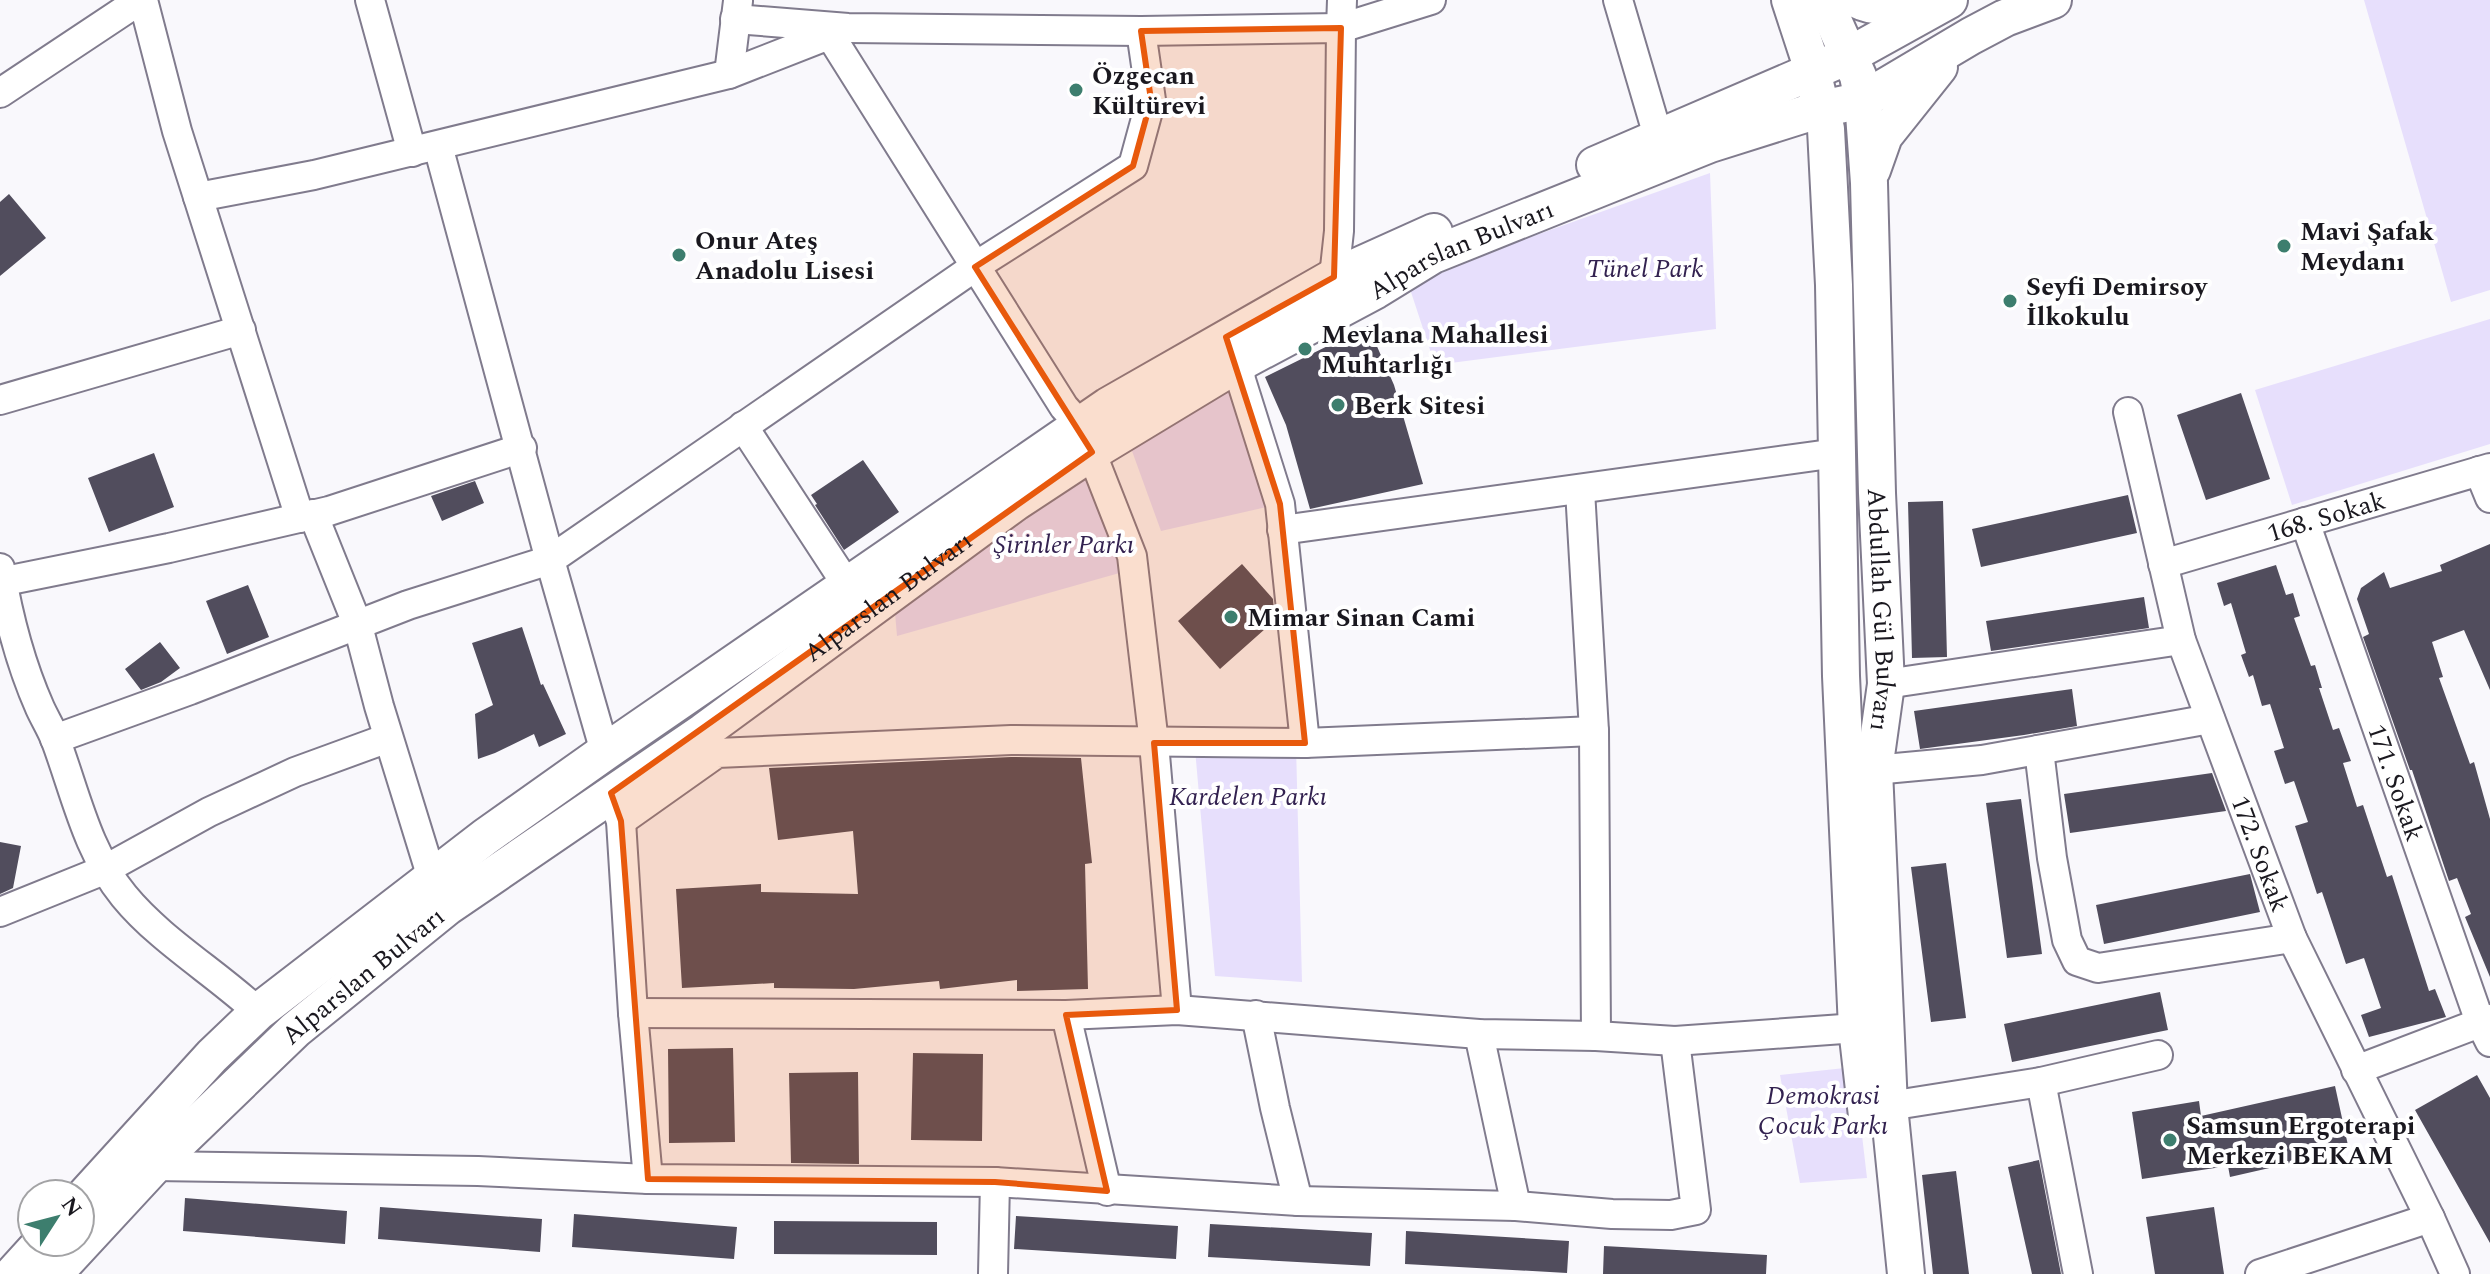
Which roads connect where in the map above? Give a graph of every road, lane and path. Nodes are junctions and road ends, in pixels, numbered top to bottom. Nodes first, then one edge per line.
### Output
1 (141, 0) edge
2 (370, 0) edge
3 (1431, 0) edge
4 (1618, 0) edge
5 (1790, 0) edge
6 (1824, 0) edge
7 (1858, 0) edge
8 (1921, 0) edge
9 (1949, 0) edge
10 (2053, 0) edge
11 (736, 10) edge
12 (1341, 14) edge
13 (839, 31) junction
14 (1141, 31) junction
15 (1971, 36) junction
16 (1848, 56) junction
17 (1812, 72) junction
18 (729, 74) junction
19 (0, 93) edge
20 (1863, 100) junction
21 (1821, 109) junction
22 (1658, 136) junction
23 (425, 149) junction
24 (1869, 183) junction
25 (198, 197) junction
26 (975, 267) junction
27 (1334, 277) junction
28 (241, 330) junction
29 (1232, 350) junction
30 (0, 400) edge
31 (2128, 412) dead end
32 (743, 426) junction
33 (1086, 439) junction
34 (522, 448) junction
35 (1837, 453) junction
36 (2485, 470) edge
37 (1580, 490) junction
38 (2490, 498) edge
39 (307, 516) junction
40 (2305, 522) junction
41 (1282, 530) junction
42 (550, 560) junction
43 (2163, 564) junction
44 (1, 577) edge
45 (847, 585) junction
46 (358, 626) junction
47 (2181, 640) junction
48 (1886, 684) junction
49 (2210, 719) junction
50 (1594, 731) junction
51 (388, 738) junction
52 (55, 739) junction
53 (710, 742) junction
54 (1154, 743) junction
55 (1305, 743) junction
56 (2039, 750) junction
57 (605, 752) junction
58 (1874, 770) junction
59 (616, 807) junction
60 (104, 870) junction
61 (430, 880) junction
62 (0, 912) edge
63 (2292, 938) junction
64 (1177, 1010) junction
65 (258, 1012) junction
66 (633, 1013) junction
67 (1066, 1015) junction
68 (1256, 1015) junction
69 (1857, 1028) junction
70 (2487, 1028) edge
71 (1479, 1034) junction
72 (1596, 1036) junction
73 (1675, 1041) junction
74 (2158, 1055) dead end
75 (2356, 1070) junction
76 (2041, 1082) junction
77 (1889, 1106) junction
78 (154, 1166) junction
79 (648, 1179) junction
80 (995, 1182) junction
81 (96, 1183) edge
82 (1107, 1191) junction
83 (1298, 1201) junction
84 (1516, 1206) junction
85 (2430, 1218) junction
86 (28, 1258) edge
87 (13, 1274) edge
88 (54, 1274) edge
89 (993, 1274) edge
90 (1883, 1274) edge
91 (1906, 1274) edge
92 (2078, 1274) edge
93 (2260, 1274) edge
94 (2455, 1274) edge

1 - 19 street
1 - 25 street
2 - 23 street
3 - 12 street
4 - 22 street
5 - 17 main road, Abdullah Gül Bulvarı
6 - 16 main road, Abdullah Gül Bulvarı
7 - 8 main road
9 - 16 main road, Alparslan Bulvarı
10 - 15 main road, Alparslan Bulvarı
11 - 13 street
11 - 18 street
12 - 14 street
12 - 27 street
13 - 14 street
13 - 18 street
13 - 26 street
14 - 26 street
15 - 20 main road, Alparslan Bulvarı
15 - 24 main road
16 - 17 main road, Alparslan Bulvarı
16 - 20 main road, Abdullah Gül Bulvarı
17 - 21 main road, Abdullah Gül Bulvarı
17 - 22 main road, Alparslan Bulvarı
18 - 23 street
20 - 21 main road, Alparslan Bulvarı
20 - 24 main road, Abdullah Gül Bulvarı
21 - 29 main road, Alparslan Bulvarı
21 - 35 main road, Abdullah Gül Bulvarı
22 - 27 main road, Alparslan Bulvarı
23 - 25 street
23 - 34 street
24 - 48 main road, Abdullah Gül Bulvarı
25 - 28 street
26 - 32 street
26 - 33 street
27 - 29 main road, Alparslan Bulvarı
28 - 30 street
28 - 39 street
29 - 33 main road, Alparslan Bulvarı
29 - 41 street
31 - 43 street, 172. Sokak
32 - 42 street
32 - 45 street
33 - 45 main road, Alparslan Bulvarı
33 - 53 main road, Alparslan Bulvarı
33 - 54 street
34 - 39 street
34 - 42 street
35 - 37 street
35 - 69 main road, Abdullah Gül Bulvarı
36 - 38 street
36 - 40 street, 168. Sokak
37 - 41 street
37 - 50 street
39 - 44 street
39 - 46 street
40 - 43 street, 168. Sokak
40 - 70 street, 171. Sokak
41 - 55 street
42 - 46 street
42 - 57 street
43 - 47 street, 172. Sokak
44 - 52 street
45 - 57 main road, Alparslan Bulvarı
46 - 51 street
46 - 52 street
47 - 48 street
47 - 49 street, 172. Sokak
48 - 58 main road, Abdullah Gül Bulvarı
49 - 56 street
49 - 63 street, 172. Sokak
50 - 55 street
50 - 72 street
51 - 60 street
51 - 61 street
52 - 60 street
53 - 54 street
53 - 59 main road, Alparslan Bulvarı
54 - 55 street
54 - 64 street
56 - 58 street
56 - 63 street
57 - 61 main road, Alparslan Bulvarı
58 - 77 main road, Abdullah Gül Bulvarı
59 - 66 street
59 - 78 main road, Alparslan Bulvarı
60 - 62 street
60 - 65 street
61 - 65 main road, Alparslan Bulvarı
63 - 75 street, 172. Sokak
64 - 67 street
64 - 68 street
65 - 81 main road, Alparslan Bulvarı
66 - 67 street
66 - 79 street
67 - 82 street
68 - 71 street
68 - 83 street
69 - 73 street
69 - 90 main road, Abdullah Gül Bulvarı
70 - 75 street
71 - 72 street
71 - 84 street
72 - 73 street
73 - 84 street
74 - 76 street
75 - 85 street, 172. Sokak
76 - 77 street
76 - 92 street
77 - 91 main road, Abdullah Gül Bulvarı
78 - 79 street
78 - 88 main road, Alparslan Bulvarı
79 - 80 street
80 - 82 street
80 - 89 street
82 - 83 street
83 - 84 street
85 - 93 street
85 - 94 street, 172. Sokak
86 - 87 main road

